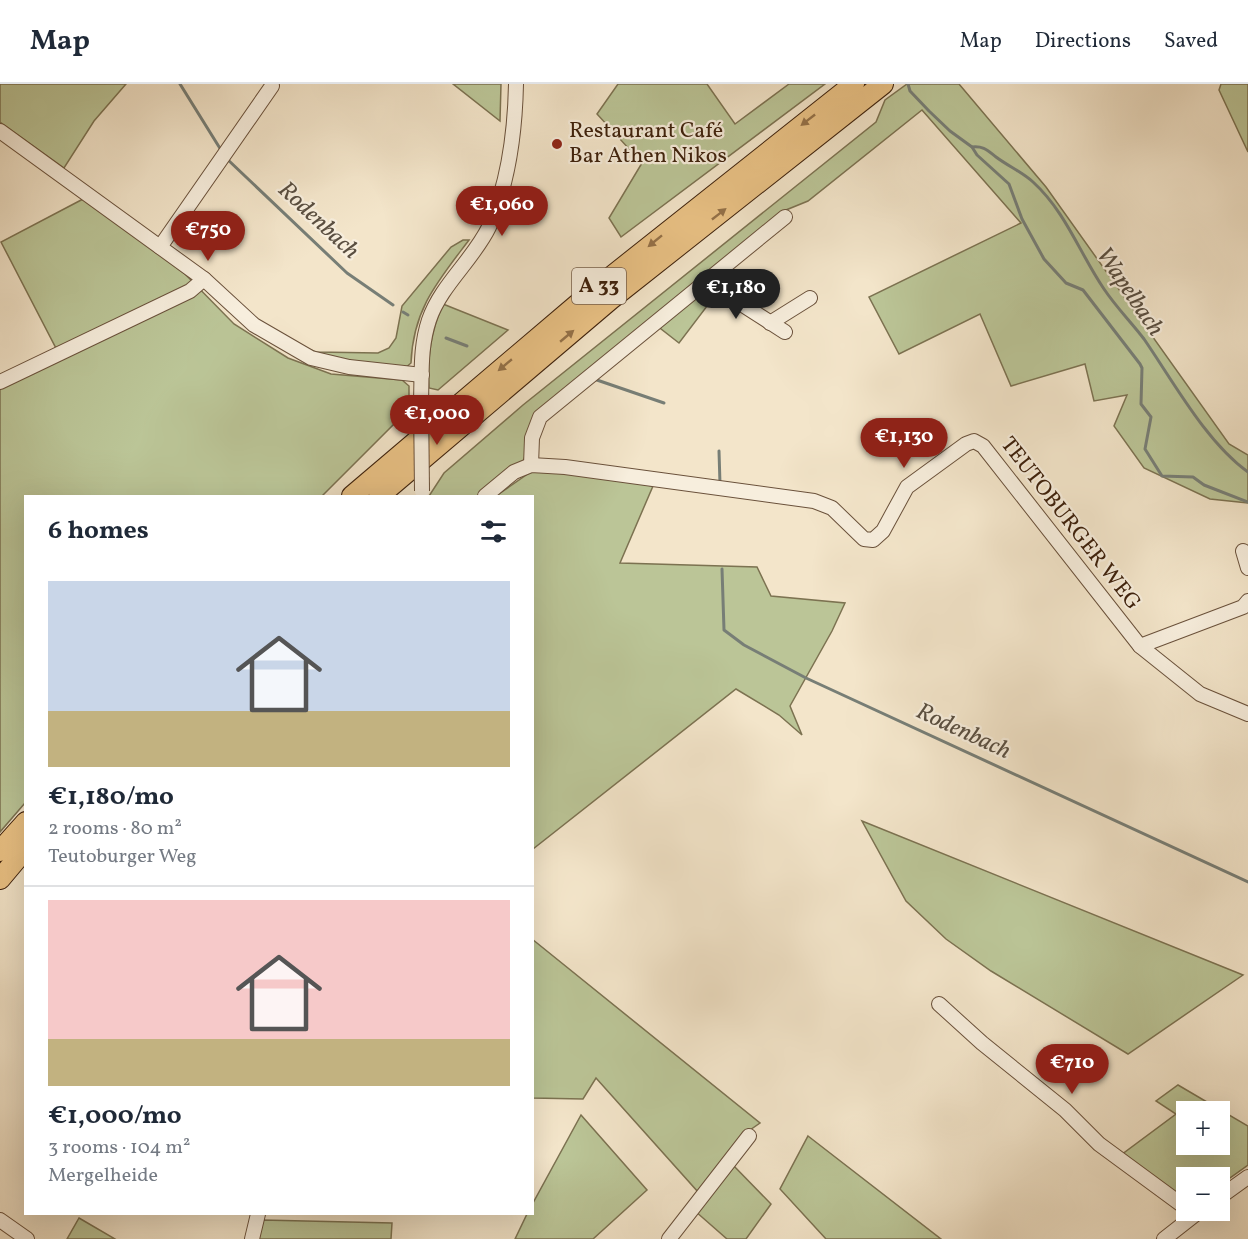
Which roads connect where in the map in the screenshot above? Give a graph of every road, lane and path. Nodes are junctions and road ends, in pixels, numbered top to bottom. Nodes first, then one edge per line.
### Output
1 (516, 84) edge
2 (854, 84) edge
3 (272, 86) dead end
4 (880, 86) edge
5 (0, 131) edge
6 (785, 217) dead end
7 (160, 247) junction
8 (204, 279) junction
9 (704, 280) junction
10 (810, 298) dead end
11 (770, 323) junction
12 (785, 332) dead end
13 (422, 375) junction
14 (0, 382) edge
15 (531, 465) junction
16 (422, 494) edge
17 (353, 495) edge
18 (380, 495) edge
19 (486, 495) edge
20 (1243, 551) dead end
21 (1248, 568) edge
22 (1248, 601) edge
23 (1140, 646) junction
24 (1248, 714) edge
25 (24, 824) edge
26 (24, 850) edge
27 (0, 851) edge
28 (0, 879) edge
29 (939, 1004) dead end
30 (748, 1136) dead end
31 (1248, 1177) edge
32 (1230, 1190) edge
33 (1176, 1199) edge
34 (258, 1215) edge
35 (0, 1220) edge
36 (1183, 1221) edge
37 (27, 1239) edge
38 (252, 1239) edge
39 (669, 1239) edge
40 (1164, 1239) edge

1 - 13 street
2 -> 17 highway, A 33
3 - 7 street
18 -> 4 highway, A 33
5 - 7 street
6 - 9 street
7 - 8 street
8 - 13 street
8 - 14 street
9 - 11 street
9 - 15 street
10 - 11 street
11 - 12 street
13 - 16 street, bridge
15 - 19 street
15 - 23 street, TEUTOBURGER WEG
20 - 21 street
22 - 23 street
23 - 24 street, TEUTOBURGER WEG
25 - 27 highway
26 - 28 highway
29 - 33 street
30 - 39 street
31 - 32 street
34 - 38 street
35 - 37 street
36 - 40 street

